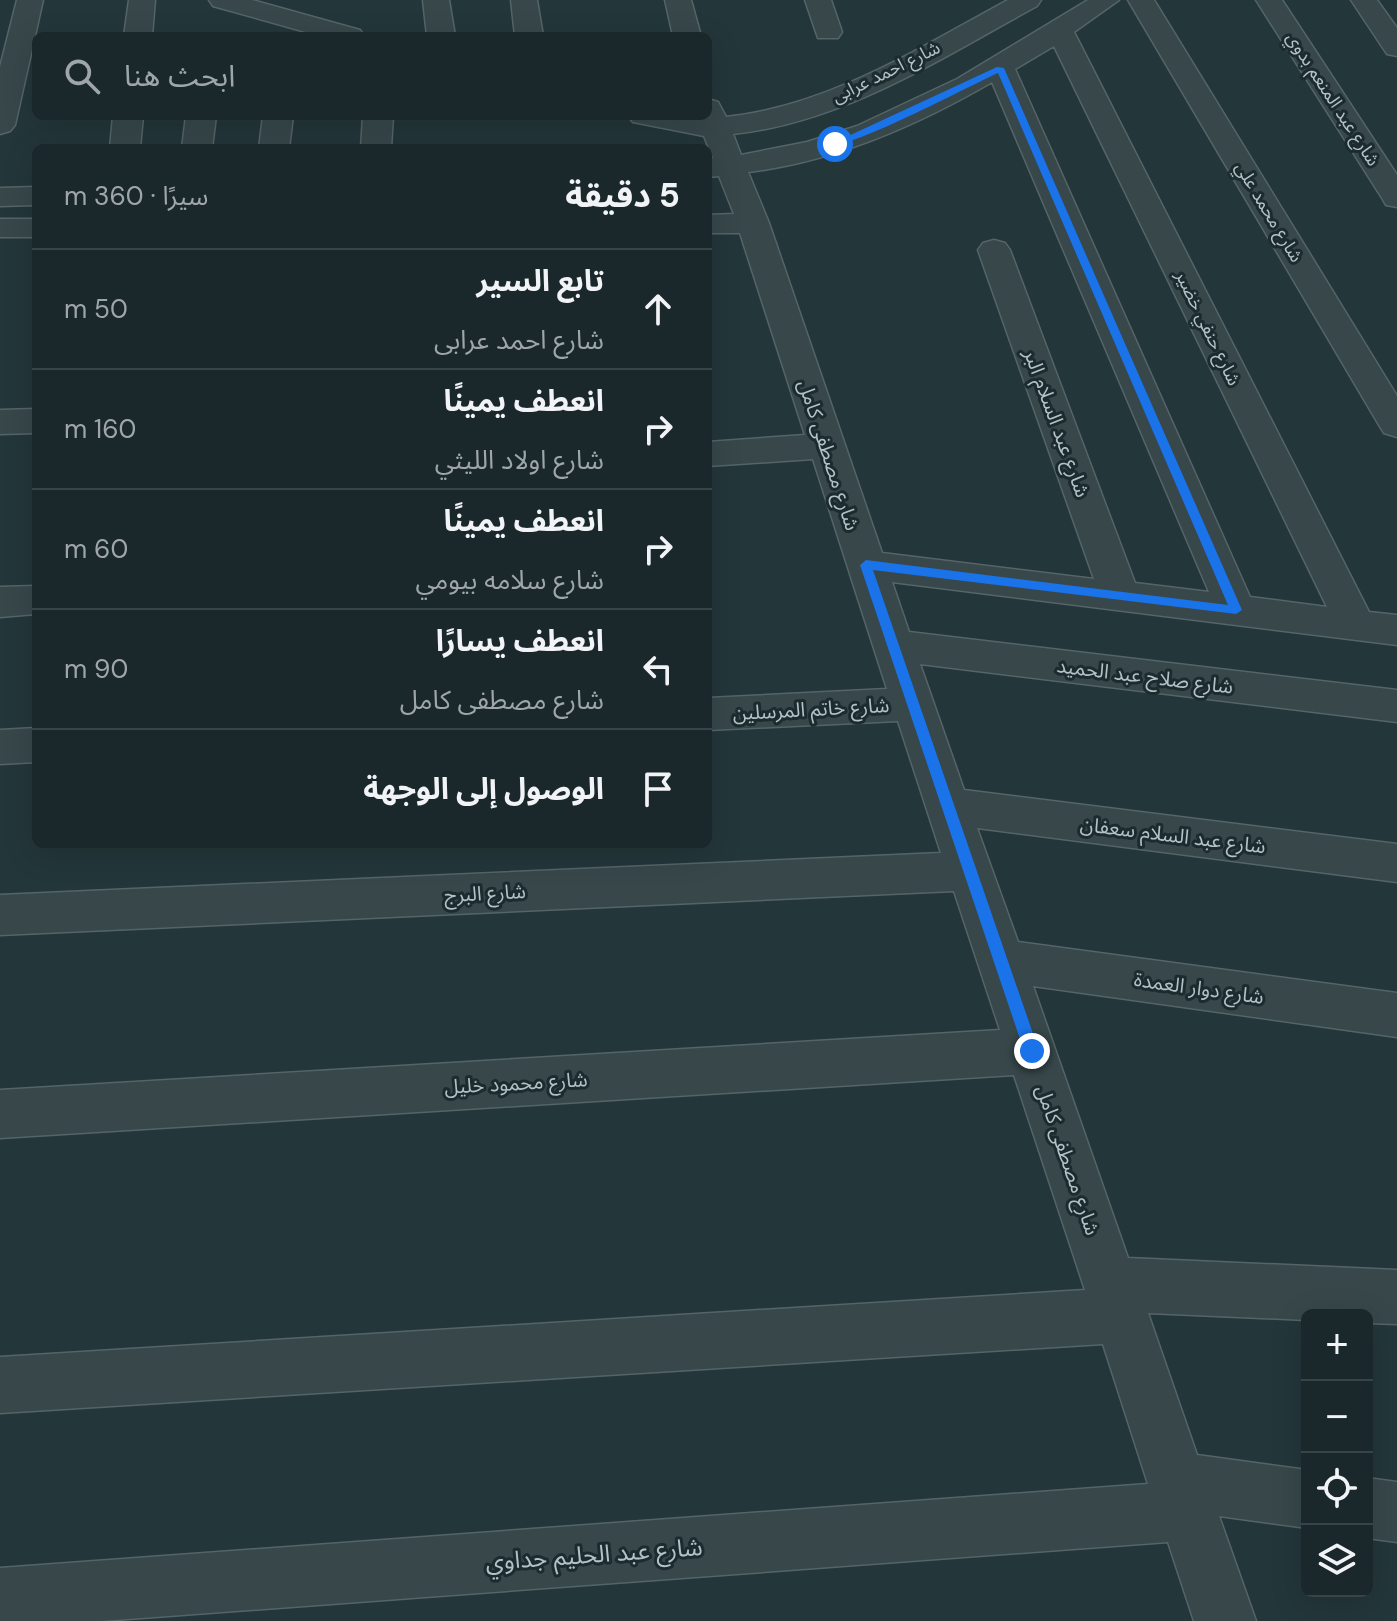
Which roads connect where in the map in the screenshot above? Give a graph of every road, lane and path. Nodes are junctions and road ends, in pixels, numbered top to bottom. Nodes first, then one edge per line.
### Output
1 (30, 0) edge
2 (142, 0) edge
3 (436, 0) edge
4 (524, 0) edge
5 (678, 0) edge
6 (818, 0) edge
7 (1028, 0) edge
8 (1106, 0) edge
9 (1141, 0) edge
10 (1269, 0) edge
11 (1364, 0) edge
12 (218, 8) edge
13 (980, 11) edge
14 (295, 19) edge
15 (1060, 31) junction
16 (138, 32) edge
17 (337, 32) edge
18 (440, 32) edge
19 (528, 32) edge
20 (686, 32) edge
21 (828, 32) dead end
22 (1397, 48) edge
23 (1000, 68) junction
24 (128, 120) edge
25 (200, 120) edge
26 (278, 120) edge
27 (378, 120) edge
28 (654, 120) edge
29 (0, 125) edge
30 (716, 143) edge
31 (125, 144) edge
32 (198, 144) edge
33 (274, 144) edge
34 (376, 144) edge
35 (32, 196) edge
36 (0, 197) edge
37 (1397, 198) edge
38 (753, 223) junction
39 (712, 224) edge
40 (0, 228) edge
41 (32, 228) edge
42 (994, 250) dead end
43 (32, 421) edge
44 (0, 422) edge
45 (1397, 425) edge
46 (826, 446) junction
47 (712, 454) edge
48 (866, 565) junction
49 (1120, 596) junction
50 (32, 600) edge
51 (0, 602) edge
52 (1236, 610) junction
53 (1356, 625) junction
54 (1397, 630) edge
55 (893, 645) junction
56 (913, 704) junction
57 (1397, 706) edge
58 (712, 714) edge
59 (32, 745) edge
60 (0, 747) edge
61 (948, 806) junction
62 (1397, 863) edge
63 (970, 871) junction
64 (0, 915) edge
65 (1001, 961) junction
66 (1397, 1015) edge
67 (1032, 1051) junction
68 (0, 1114) edge
69 (1397, 1297) edge
70 (1115, 1299) junction
71 (0, 1385) edge
72 (1182, 1496) junction
73 (1301, 1499) edge
74 (1373, 1509) edge
75 (1397, 1512) edge
76 (0, 1598) edge
77 (1225, 1621) edge

1 - 29 street
2 - 16 street
3 - 18 street
4 - 19 street
5 - 20 street
6 - 21 street
7 - 13 street, شارع احمد عرابى
8 - 15 street, شارع احمد عرابى
9 - 45 street, شارع محمد علي
10 - 37 street, شارع عبد المنعم بدوي
11 - 22 street
12 - 14 street
13 - 30 street, شارع احمد عرابى
14 - 17 street
15 - 23 street, شارع احمد عرابى
15 - 53 street, شارع حنفي خضير
23 - 30 street, شارع احمد عرابى
23 - 52 street
24 - 31 street
25 - 32 street
26 - 33 street
27 - 34 street
28 - 30 street, شارع احمد عرابى
30 - 38 street, شارع مصطفى كامل
35 - 36 street
38 - 39 street
38 - 46 street, شارع مصطفى كامل
40 - 41 street
42 - 49 street, شارع عبد السلام البر
43 - 44 street
46 - 47 street
46 - 48 street, شارع مصطفى كامل
48 - 49 street
48 - 55 street, شارع مصطفى كامل
49 - 52 street
50 - 51 street
52 - 53 street
53 - 54 street
55 - 56 street, شارع مصطفى كامل
55 - 57 street, شارع صلاح عبد الحميد
56 - 58 street, شارع خاتم المرسلين
56 - 61 street, شارع مصطفى كامل
59 - 60 street
61 - 62 street, شارع عبد السلام سعفان
61 - 63 street, شارع مصطفى كامل
63 - 64 street, شارع البرج
63 - 65 street, شارع مصطفى كامل
65 - 66 street, شارع دوار العمدة
65 - 67 street, شارع مصطفى كامل
67 - 68 street, شارع محمود خليل
67 - 70 street, شارع مصطفى كامل
69 - 70 street
70 - 71 street
70 - 72 street, شارع مصطفى كامل
72 - 73 street, شارع عبد الحليم جداوي
72 - 76 street, شارع عبد الحليم جداوي
72 - 77 street, شارع مصطفى كامل
74 - 75 street

